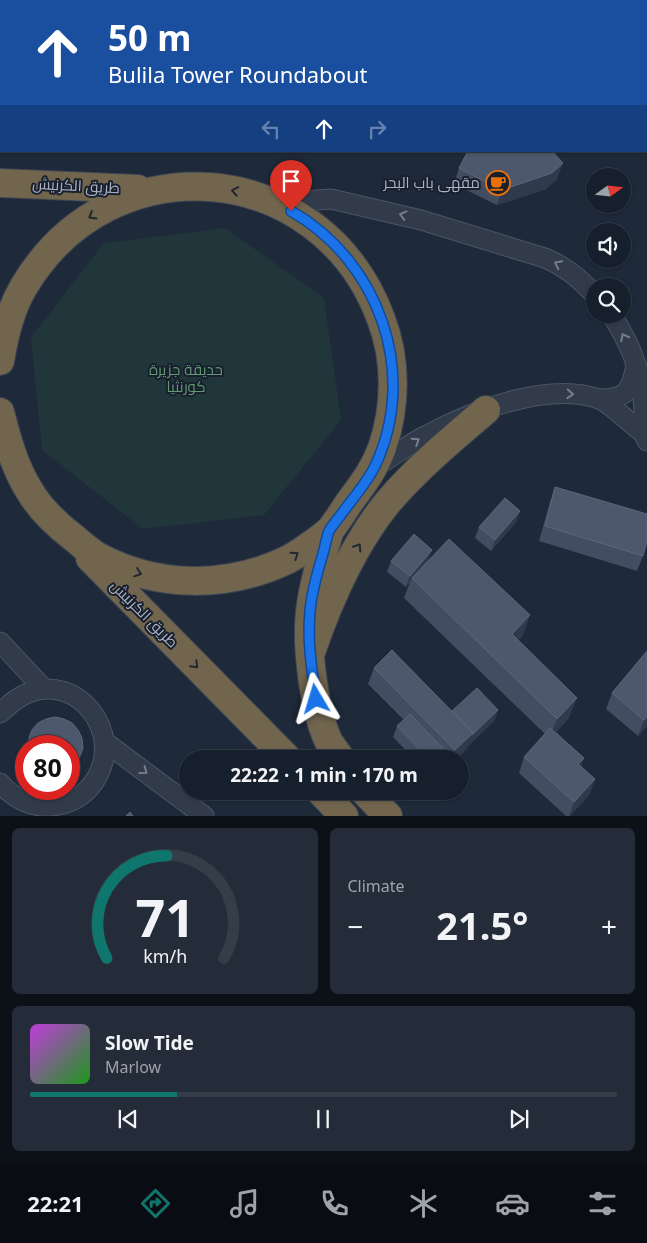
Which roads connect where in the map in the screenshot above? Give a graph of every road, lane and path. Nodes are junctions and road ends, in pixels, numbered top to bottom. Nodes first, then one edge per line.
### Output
1 (0, 183) edge
2 (152, 190) junction
3 (276, 202) junction
4 (586, 286) edge
5 (616, 323) edge
6 (0, 361) edge
7 (637, 364) junction
8 (600, 399) junction
9 (486, 410) junction
10 (0, 412) edge
11 (645, 438) edge
12 (375, 468) junction
13 (0, 469) edge
14 (56, 524) junction
15 (330, 530) junction
16 (0, 642) edge
17 (310, 655) junction
18 (44, 690) junction
19 (0, 713) edge
20 (105, 742) junction
21 (279, 750) edge
22 (335, 750) edge
23 (0, 784) edge
24 (329, 800) edge
25 (373, 800) edge
26 (204, 816) edge
27 (344, 816) edge
28 (388, 816) edge

1 - 2 highway, طريق الكرنيش
3 -> 2 highway
2 -> 6 highway
4 -> 3 street
3 - 12 highway
7 -> 5 street
7 - 8 street
7 - 11 street
9 -> 8 street
8 - 11 street
12 -> 9 street
17 -> 9 highway
10 - 14 highway
12 - 15 highway
13 - 14 highway, طريق الكرنيش
14 -> 15 highway
14 -> 21 highway, طريق الكرنيش
15 - 17 highway
16 - 18 street
17 - 22 highway
18 - 19 street
18 - 20 street
20 - 23 street
20 -> 26 street
24 - 27 highway
25 - 28 highway

